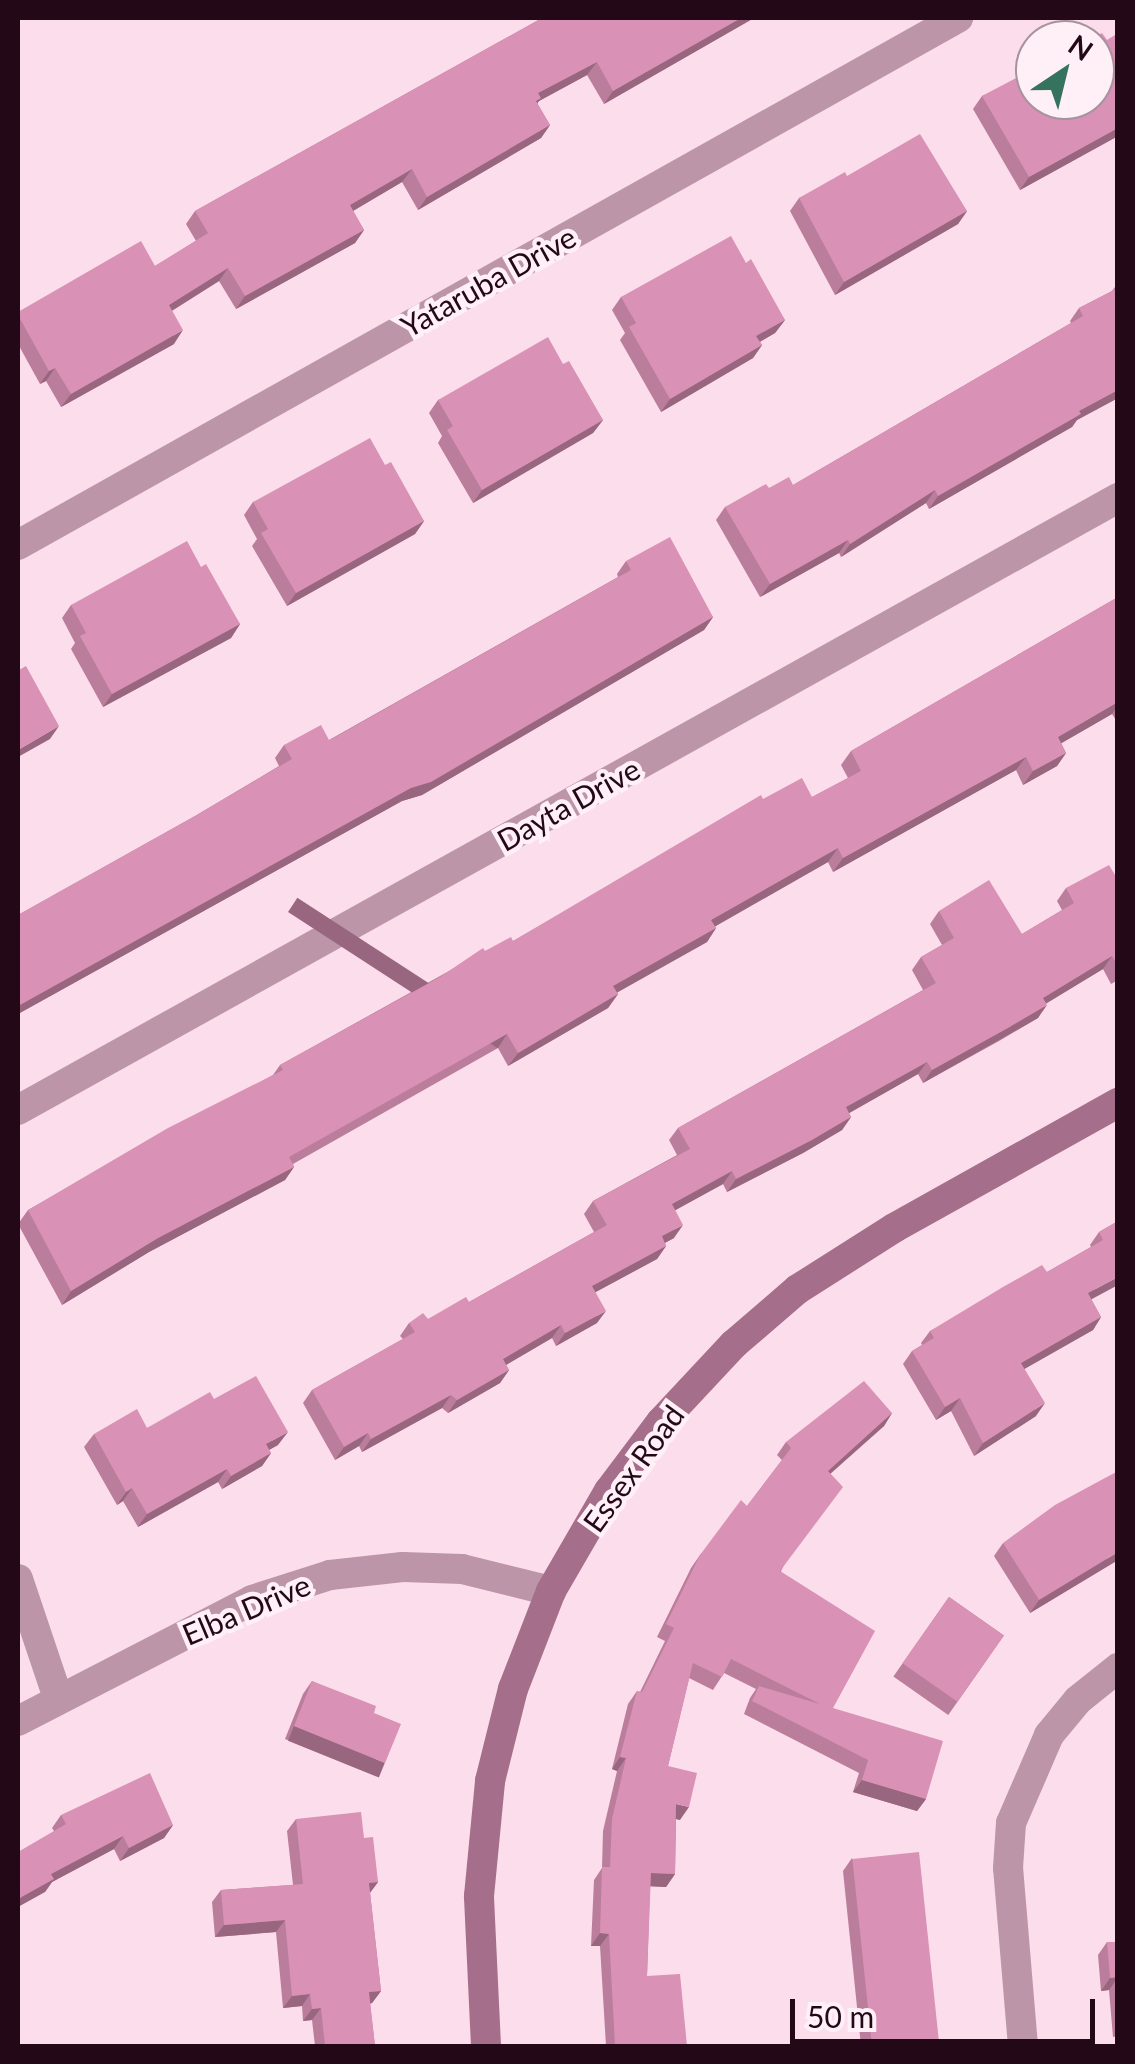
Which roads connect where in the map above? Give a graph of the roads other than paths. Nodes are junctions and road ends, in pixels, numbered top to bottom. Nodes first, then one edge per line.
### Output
1 (958, 18) edge
2 (1118, 498) edge
3 (18, 546) edge
4 (1118, 1102) edge
5 (18, 1110) edge
6 (18, 1579) edge
7 (550, 1592) junction
8 (1118, 1668) edge
9 (58, 1698) junction
10 (18, 1721) edge
11 (486, 2046) edge
12 (1023, 2046) edge

1 - 3 street, Yataruba Drive
2 - 5 street, Dayta Drive
4 - 7 street, Essex Road
6 - 9 street
7 - 9 street, Elba Drive
7 - 11 street, Essex Road
8 - 12 street
9 - 10 street, Elba Drive

